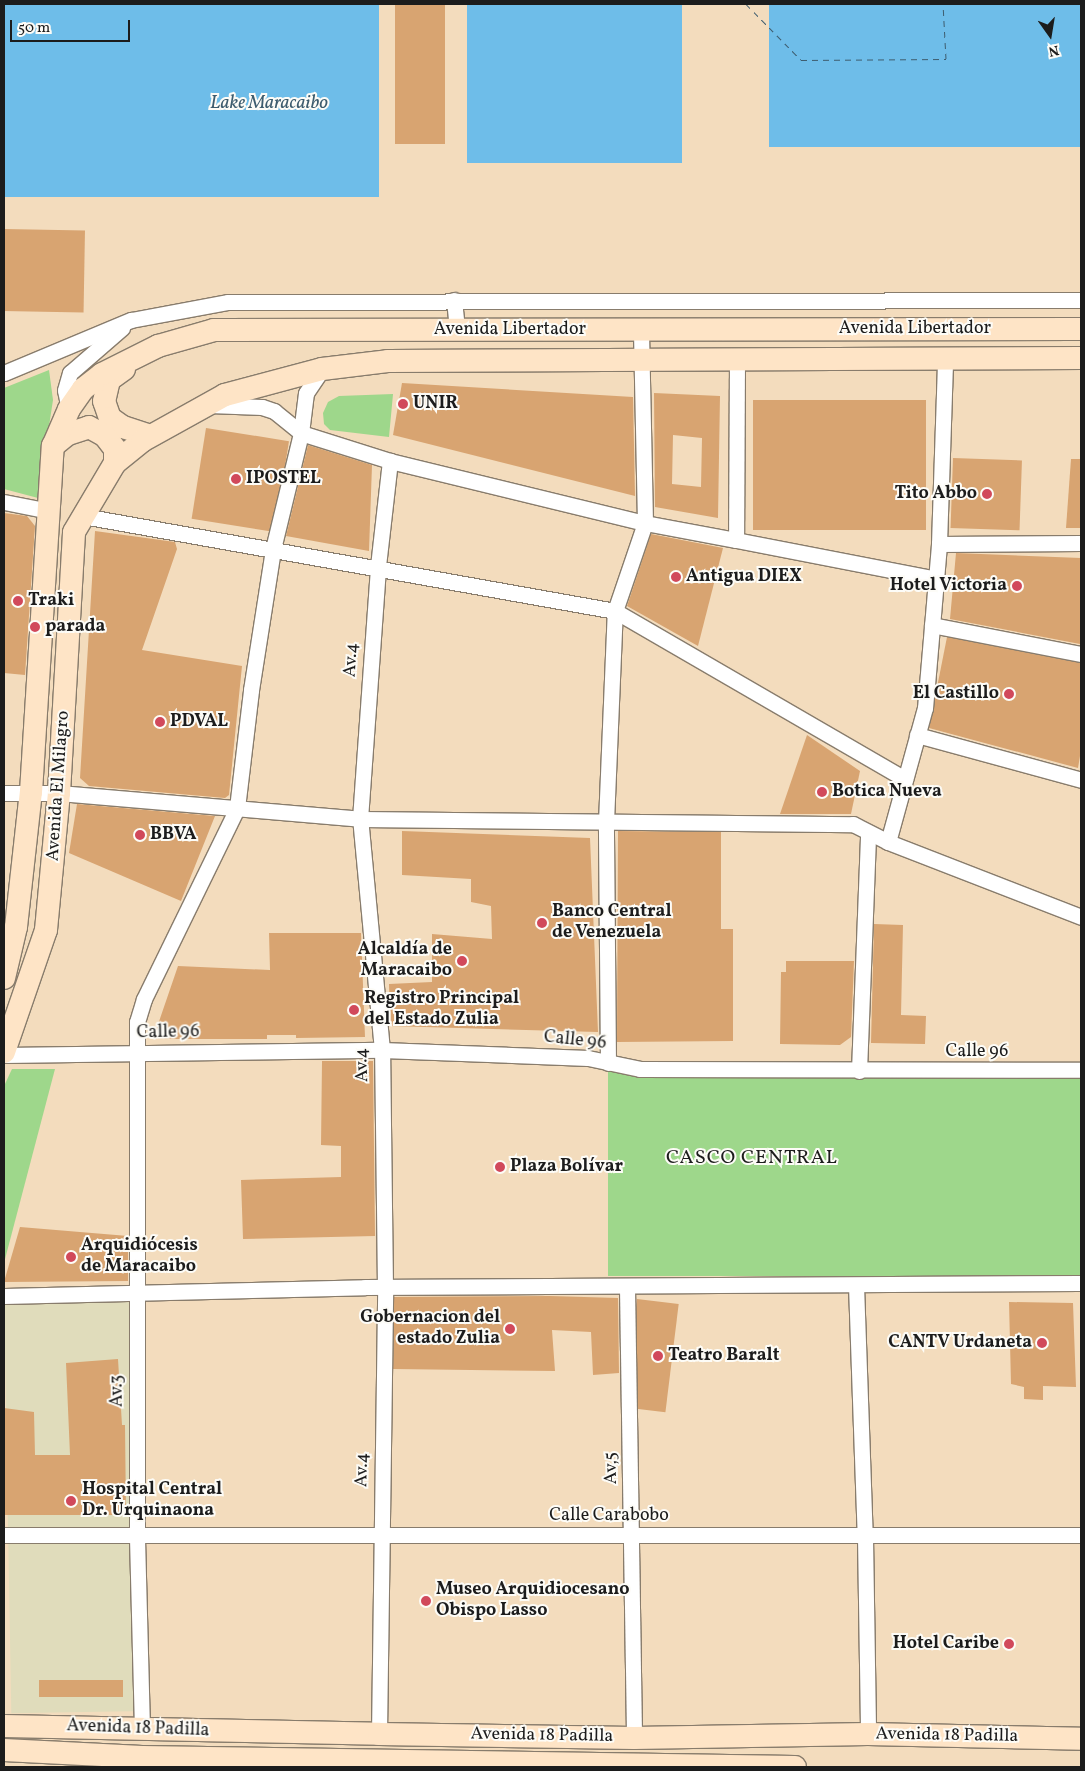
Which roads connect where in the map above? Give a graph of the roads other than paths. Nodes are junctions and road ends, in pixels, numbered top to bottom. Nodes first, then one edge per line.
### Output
1 (454, 300) junction
2 (1081, 300) edge
3 (131, 320) junction
4 (1081, 329) edge
5 (456, 330) junction
6 (641, 330) junction
7 (158, 346) junction
8 (1081, 358) edge
9 (945, 359) junction
10 (643, 360) junction
11 (737, 360) junction
12 (322, 369) junction
13 (4, 372) edge
14 (205, 405) junction
15 (69, 409) junction
16 (301, 433) junction
17 (150, 436) junction
18 (53, 446) junction
19 (390, 461) junction
20 (115, 463) junction
21 (4, 502) edge
22 (50, 511) junction
23 (83, 516) junction
24 (645, 523) junction
25 (736, 540) junction
26 (1081, 543) edge
27 (939, 544) junction
28 (273, 549) junction
29 (378, 566) junction
30 (936, 578) junction
31 (615, 611) junction
32 (932, 625) junction
33 (1081, 654) edge
34 (917, 735) junction
35 (905, 779) junction
36 (1080, 780) edge
37 (30, 792) junction
38 (4, 793) edge
39 (59, 793) junction
40 (237, 808) junction
41 (360, 820) junction
42 (606, 822) junction
43 (868, 832) junction
44 (888, 842) junction
45 (1081, 918) edge
46 (4, 978) edge
47 (382, 1050) junction
48 (136, 1052) junction
49 (4, 1053) edge
50 (608, 1063) junction
51 (1081, 1070) edge
52 (859, 1071) junction
53 (1081, 1283) edge
54 (856, 1285) junction
55 (385, 1288) junction
56 (626, 1288) junction
57 (137, 1293) junction
58 (4, 1296) edge
59 (137, 1533) junction
60 (633, 1534) junction
61 (381, 1535) junction
62 (1081, 1535) edge
63 (4, 1536) edge
64 (866, 1537) junction
65 (4, 1726) edge
66 (142, 1730) junction
67 (379, 1734) junction
68 (868, 1734) junction
69 (634, 1738) junction
70 (1081, 1739) edge
71 (4, 1750) edge
72 (142, 1762) edge
73 (380, 1764) edge
74 (631, 1766) edge
75 (795, 1767) edge

1 - 2 street
1 - 3 street
1 - 5 street
3 - 13 street
3 - 15 street
4 - 6 main road, Avenida Libertador
5 - 6 main road, Avenida Libertador
5 - 7 main road, Avenida Libertador
6 - 10 street
7 - 15 main road, Avenida Libertador
7 - 17 main road
8 - 9 main road, Avenida Libertador
9 - 11 main road, Avenida Libertador
9 - 27 street
10 - 11 main road, Avenida Libertador
10 - 12 main road, Avenida Libertador
10 - 24 street
11 - 25 street
12 - 14 main road, Avenida Libertador
12 - 16 street, Av.3
14 - 16 street
14 - 17 main road, Avenida Libertador
15 - 18 main road, Avenida Libertador
16 - 19 street
16 - 28 street, Av.3
17 - 20 main road, Avenida Libertador
18 - 20 main road
18 - 22 main road, Avenida Libertador
19 - 24 street
19 - 29 street, Av.4
20 - 23 main road, Avenida Libertador
21 - 22 street
22 - 37 main road, Avenida El Milagro
23 - 28 street
23 - 39 main road, Avenida El Milagro
24 - 25 street
24 - 31 street
25 - 30 street
26 - 27 street
27 - 30 street
28 - 29 street
28 - 40 street, Av.3
29 - 31 street
29 - 41 street, Av.4
30 - 32 street
31 - 35 street
31 - 42 street
32 - 33 street
32 - 34 street
34 - 35 street
34 - 36 street
35 - 44 street
37 - 38 street
37 - 39 street
37 - 46 main road, Avenida El Milagro
39 - 40 street
39 - 49 main road, Avenida El Milagro
40 - 41 street
40 - 48 street, Av.3
41 - 42 street
41 - 47 street, Av.4
42 - 43 street
42 - 50 street
43 - 44 street
43 - 52 street
44 - 45 street
47 - 48 street, Calle 96
47 - 50 street, Calle 96
47 - 55 street, Av.4
48 - 49 street, Calle 96
48 - 57 street, Av.3
50 - 52 street, Calle 96
51 - 52 street, Calle 96
53 - 54 street
54 - 56 street
54 - 64 street
55 - 56 street
55 - 57 street
55 - 61 street, Av.4
56 - 60 street, Av,5
57 - 58 street
57 - 59 street, Av.3
59 - 61 street, Calle Carabobo
59 - 63 street, Calle Carabobo
59 - 66 street, Av.3
60 - 61 street, Calle Carabobo
60 - 64 street, Calle Carabobo
60 - 69 street, Av,5
61 - 67 street, Av.4
62 - 64 street, Calle Carabobo
64 - 68 street
65 - 66 main road, Avenida 18 Padilla
66 - 67 main road, Avenida 18 Padilla
66 - 72 main road
67 - 69 main road, Avenida 18 Padilla
68 - 69 main road, Avenida 18 Padilla
68 - 70 main road, Avenida 18 Padilla
69 - 74 main road
71 - 72 main road, Avenida 18 Padilla
72 - 73 main road, Avenida 18 Padilla
73 - 74 main road, Avenida 18 Padilla
74 - 75 main road, Avenida 18 Padilla

